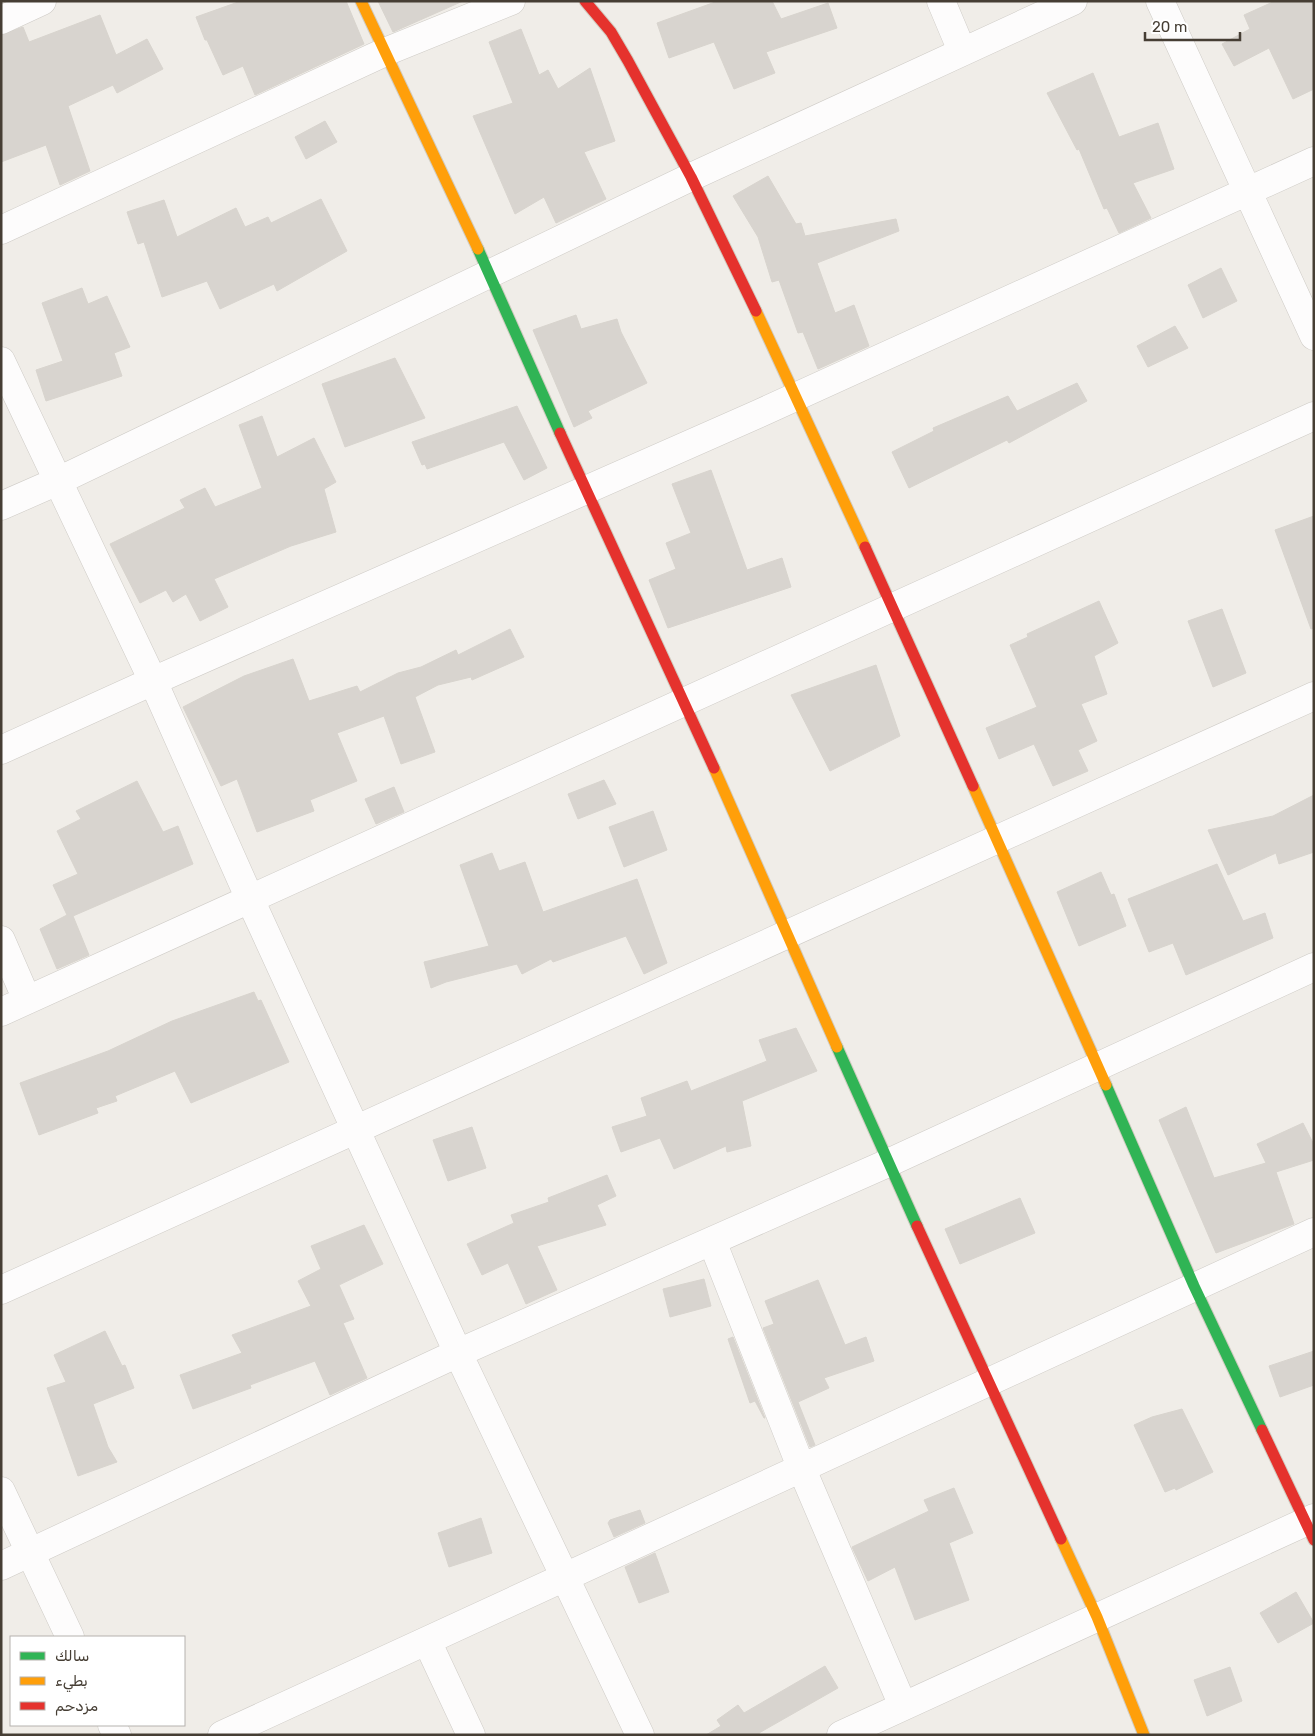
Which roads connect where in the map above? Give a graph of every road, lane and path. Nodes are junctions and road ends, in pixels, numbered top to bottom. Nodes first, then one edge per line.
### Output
1 (42, 1) edge
2 (361, 1) edge
3 (511, 1) edge
4 (586, 1) edge
5 (941, 1) edge
6 (1073, 1) edge
7 (1160, 1) edge
8 (1, 20) edge
9 (962, 51) junction
10 (385, 52) junction
11 (1314, 161) edge
12 (691, 177) junction
13 (1248, 192) junction
14 (1, 230) edge
15 (490, 274) junction
16 (1314, 336) edge
17 (1, 361) edge
18 (797, 396) junction
19 (1314, 416) edge
20 (58, 481) junction
21 (584, 489) junction
22 (1, 506) edge
23 (894, 606) junction
24 (153, 680) junction
25 (1314, 696) edge
26 (684, 702) junction
27 (1, 750) edge
28 (998, 840) junction
29 (249, 897) junction
30 (788, 935) junction
31 (1, 940) edge
32 (1314, 967) edge
33 (27, 1000) junction
34 (1, 1012) edge
35 (1099, 1065) junction
36 (355, 1130) junction
37 (888, 1163) junction
38 (1314, 1232) edge
39 (712, 1241) junction
40 (1194, 1286) junction
41 (1, 1290) edge
42 (458, 1353) junction
43 (988, 1382) junction
44 (801, 1467) junction
45 (1, 1491) edge
46 (1311, 1527) edge
47 (30, 1552) junction
48 (1, 1566) edge
49 (564, 1578) junction
50 (1097, 1617) junction
51 (70, 1636) edge
52 (427, 1641) junction
53 (903, 1706) junction
54 (222, 1735) edge
55 (471, 1735) edge
56 (640, 1735) edge
57 (841, 1735) edge
58 (1144, 1735) edge

1 - 8 street
2 - 10 street
3 - 10 street
4 - 12 street
5 - 9 street
6 - 9 street
7 - 13 street
9 - 12 street
10 - 14 street
10 - 15 street
11 - 13 street
12 - 15 street
12 - 18 street
13 - 16 street
13 - 18 street
15 - 20 street
15 - 21 street
17 - 20 street
18 - 21 street
18 - 23 street
19 - 23 street
20 - 22 street
20 - 24 street
21 - 24 street
21 - 26 street
23 - 26 street
23 - 28 street
24 - 27 street
24 - 29 street
25 - 28 street
26 - 29 street
26 - 30 street
28 - 30 street
28 - 35 street
29 - 33 street
29 - 36 street
30 - 36 street
30 - 37 street
31 - 33 street
32 - 35 street
33 - 34 street
35 - 37 street
35 - 40 street
36 - 41 street
36 - 42 street
37 - 39 street
37 - 43 street
38 - 40 street
39 - 42 street
39 - 44 street
40 - 43 street
40 - 46 street
42 - 47 street
42 - 49 street
43 - 44 street
43 - 50 street
44 - 49 street
44 - 53 street
45 - 47 street
46 - 50 street
47 - 48 street
47 - 51 street
49 - 52 street
49 - 56 street
50 - 53 street
50 - 58 street
52 - 54 street
52 - 55 street
53 - 57 street

